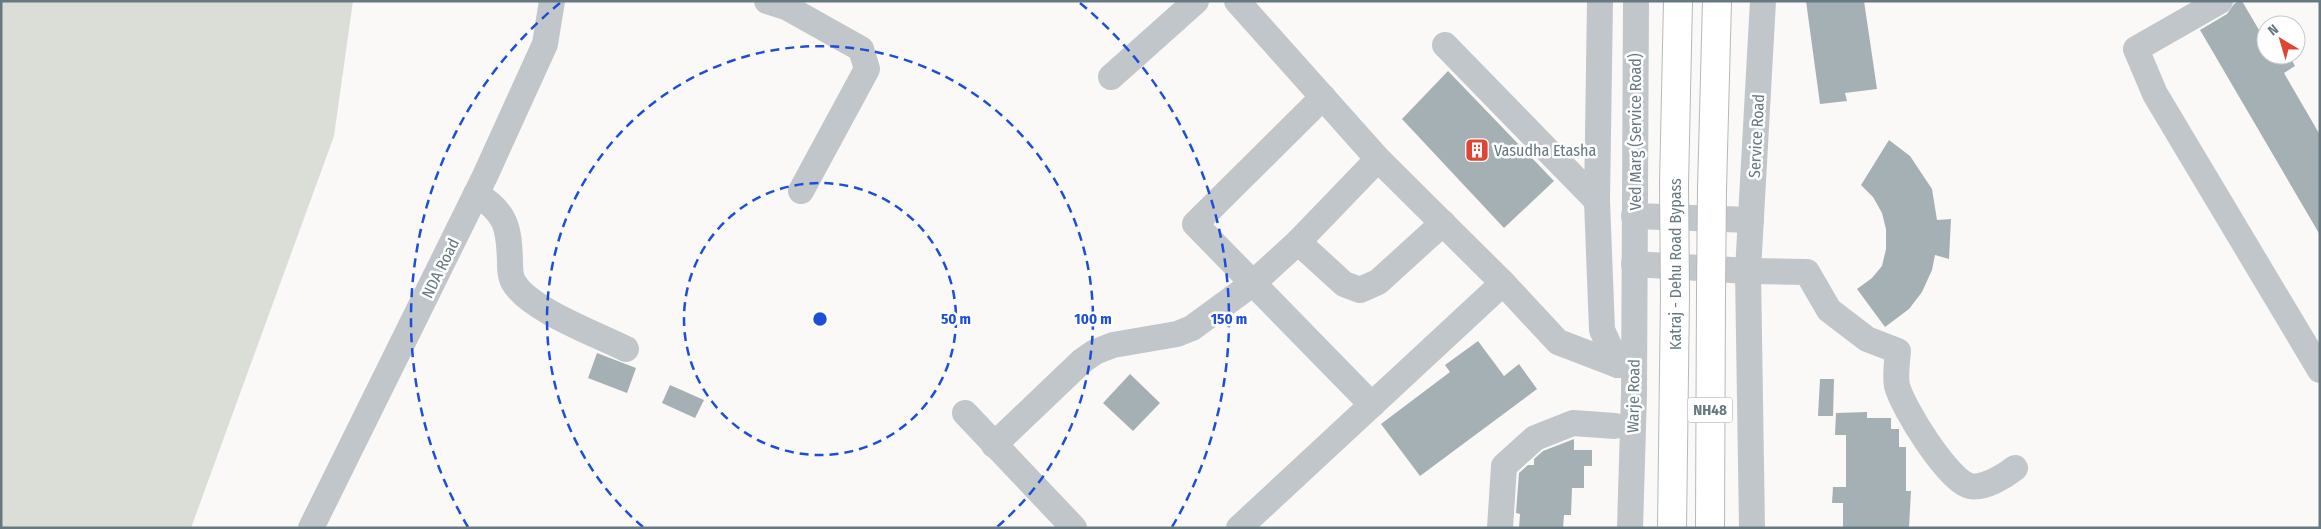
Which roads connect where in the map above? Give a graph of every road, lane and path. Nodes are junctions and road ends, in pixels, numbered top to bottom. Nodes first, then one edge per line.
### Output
1 (552, 1) edge
2 (768, 1) edge
3 (1196, 1) edge
4 (1237, 1) edge
5 (1600, 1) edge
6 (1636, 1) edge
7 (1678, 1) edge
8 (1717, 1) edge
9 (1763, 1) edge
10 (2220, 1) edge
11 (1445, 45) dead end
12 (1111, 77) dead end
13 (1323, 97) junction
14 (1378, 159) junction
15 (802, 191) dead end
16 (476, 194) junction
17 (1597, 201) junction
18 (1634, 216) junction
19 (1751, 220) junction
20 (1442, 223) junction
21 (1298, 242) junction
22 (1634, 264) junction
23 (1748, 271) junction
24 (1503, 283) junction
25 (1252, 284) junction
26 (626, 349) dead end
27 (2320, 369) edge
28 (1626, 371) junction
29 (1372, 405) junction
30 (965, 413) dead end
31 (1616, 426) junction
32 (994, 445) junction
33 (2015, 468) dead end
34 (311, 528) edge
35 (1074, 528) edge
36 (1239, 528) edge
37 (1500, 528) edge
38 (1612, 528) edge
39 (1630, 528) edge
40 (1672, 528) edge
41 (1710, 528) edge
42 (1752, 528) edge

1 - 16 street, NDA Road
2 - 15 street
3 - 12 street
4 - 13 street
5 - 17 street
6 - 18 street, Ved Marg (Service Road)
7 - 40 highway, Katraj - Dehu Road Bypass / NH48, bridge
8 - 41 highway, NH48, bridge
9 - 19 street, Service Road
10 - 27 street
11 - 17 street
13 - 14 street
13 - 25 street
14 - 20 street
14 - 21 street
16 - 26 street
16 - 34 street, NDA Road
17 - 28 street
18 - 19 street
18 - 22 street, Ved Marg (Service Road)
19 - 23 street, Service Road
20 - 21 street
20 - 24 street
21 - 25 street
22 - 23 street
22 - 28 street, Warje Road
23 - 33 street
23 - 42 street
24 - 28 street
24 - 29 street
25 - 29 street
25 - 32 street
28 - 31 street
28 - 39 street, Warje Road
29 - 36 street
30 - 32 street
31 - 37 street
31 - 38 street
32 - 35 street

